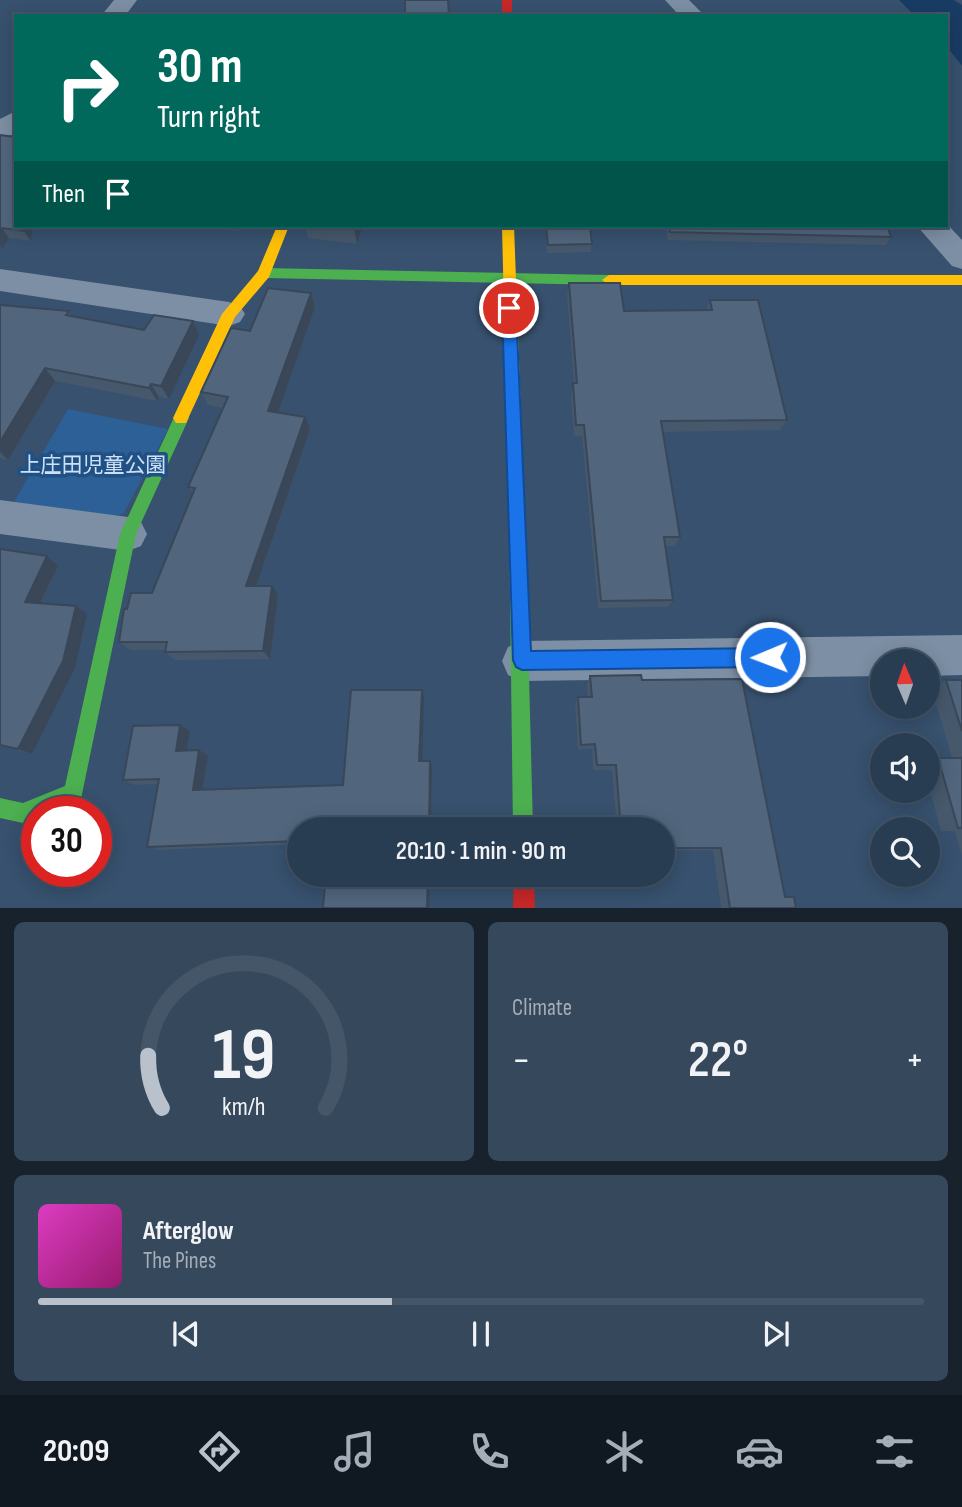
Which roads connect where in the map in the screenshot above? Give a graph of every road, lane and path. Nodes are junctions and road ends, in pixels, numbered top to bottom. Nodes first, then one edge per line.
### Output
1 (126, 0) edge
2 (676, 0) edge
3 (114, 14) edge
4 (692, 14) edge
5 (14, 121) edge
6 (0, 132) edge
7 (282, 228) edge
8 (508, 228) edge
9 (933, 228) edge
10 (962, 258) edge
11 (264, 273) junction
12 (0, 279) edge
13 (962, 280) edge
14 (508, 281) junction
15 (229, 314) junction
16 (0, 517) edge
17 (128, 534) junction
18 (962, 655) edge
19 (522, 660) junction
20 (0, 808) edge
21 (523, 817) edge
22 (524, 887) edge
23 (524, 908) edge

1 - 3 street
2 - 4 street
5 - 6 street
7 - 11 street
8 - 14 street
9 - 10 street
11 - 14 street
11 - 15 street
12 - 15 street
13 - 14 street
14 - 19 street
15 - 17 street
16 - 17 street
17 - 20 street
18 - 19 street
19 - 21 street
22 - 23 street

